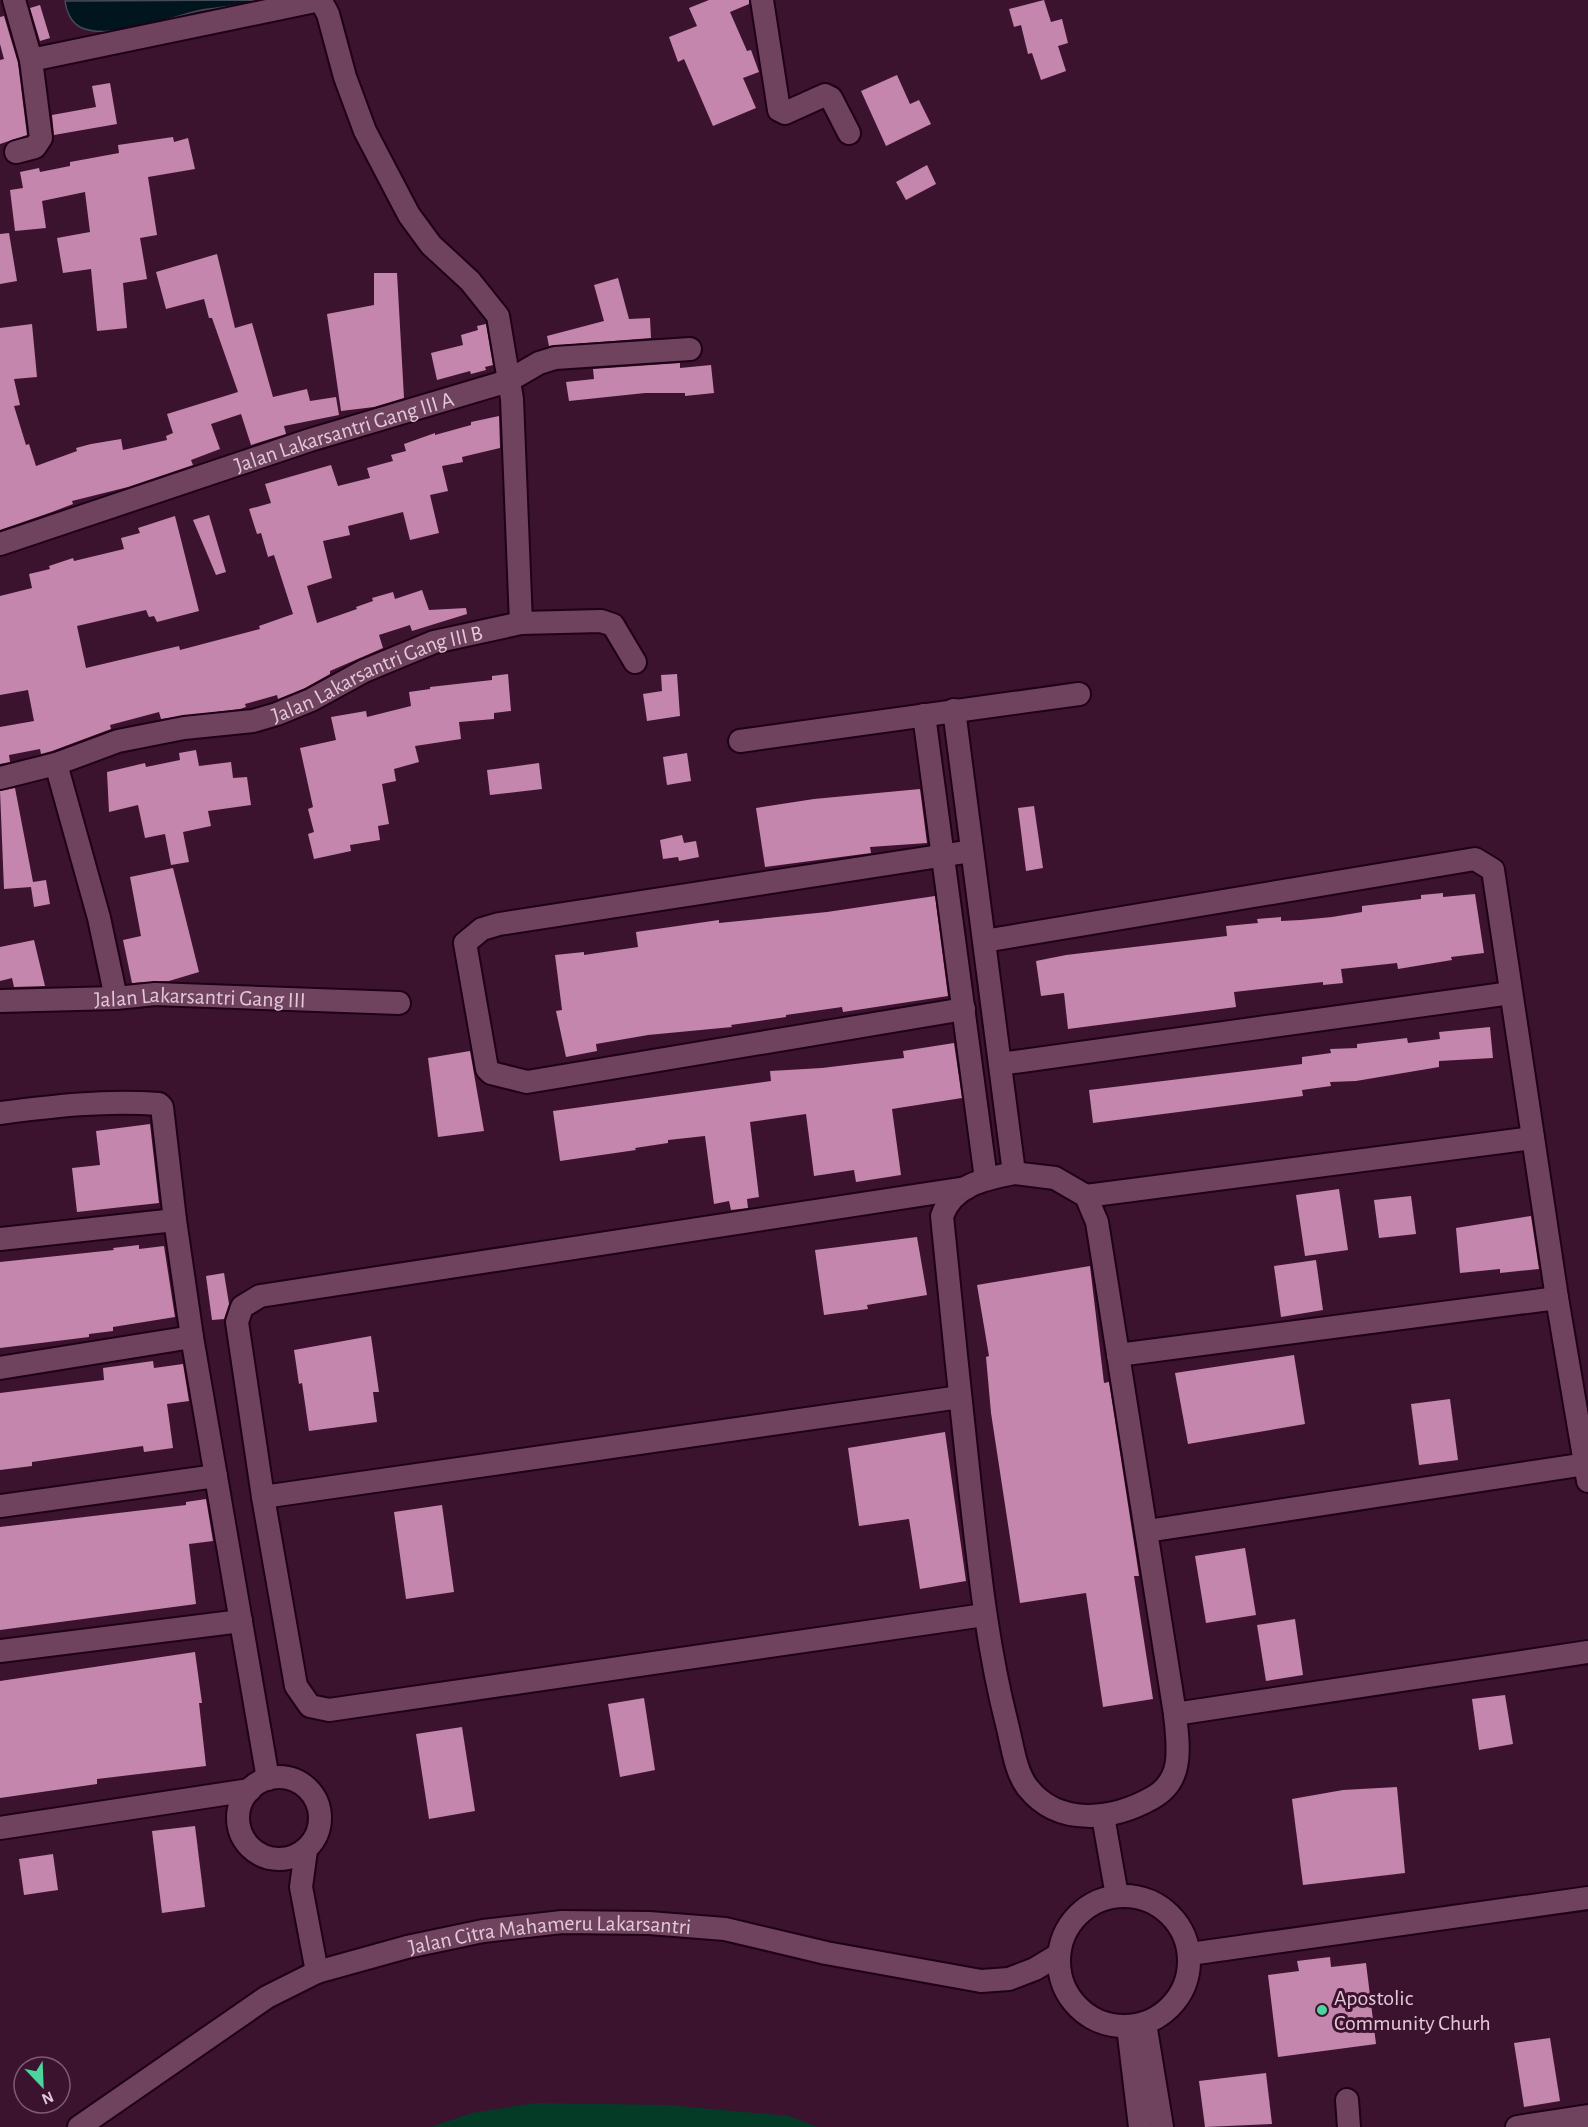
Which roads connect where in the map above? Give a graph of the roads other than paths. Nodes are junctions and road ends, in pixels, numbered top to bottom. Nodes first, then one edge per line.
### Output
1 (14, 0) edge
2 (762, 0) edge
3 (31, 60) junction
4 (849, 133) dead end
5 (16, 152) dead end
6 (690, 349) dead end
7 (508, 381) junction
8 (0, 544) edge
9 (521, 623) junction
10 (635, 662) dead end
11 (1079, 694) dead end
12 (954, 710) junction
13 (924, 715) junction
14 (740, 741) dead end
15 (56, 764) junction
16 (0, 778) edge
17 (972, 851) junction
18 (943, 856) junction
19 (984, 941) junction
20 (1511, 993) junction
21 (116, 998) junction
22 (0, 1001) edge
23 (399, 1003) dead end
24 (963, 1009) junction
25 (1000, 1064) junction
26 (0, 1113) edge
27 (1533, 1138) junction
28 (1014, 1173) junction
29 (976, 1183) junction
30 (1086, 1196) junction
31 (175, 1220) junction
32 (0, 1239) edge
33 (1557, 1298) junction
34 (192, 1337) junction
35 (1118, 1355) junction
36 (0, 1368) edge
37 (960, 1397) junction
38 (1587, 1473) edge
39 (216, 1476) junction
40 (263, 1497) junction
41 (0, 1506) edge
42 (1147, 1531) junction
43 (984, 1616) junction
44 (241, 1621) junction
45 (0, 1651) edge
46 (1588, 1652) edge
47 (1175, 1714) junction
48 (259, 1784) junction
49 (1103, 1816) junction
50 (0, 1828) edge
51 (306, 1850) junction
52 (281, 1860) junction
53 (301, 1887) junction
54 (1117, 1896) junction
55 (1588, 1898) edge
56 (1058, 1954) junction
57 (1190, 1954) junction
58 (317, 1972) junction
59 (1137, 2025) junction
60 (1347, 2100) dead end
61 (1588, 2116) edge
62 (79, 2127) edge
63 (1140, 2127) edge
64 (1162, 2127) edge
65 (1349, 2127) edge
66 (1517, 2127) edge

1 - 3 street
2 - 4 street
3 - 5 street
3 - 7 street
6 - 7 street, Jalan Lakarsantri Gang III A
7 - 8 street, Jalan Lakarsantri Gang III A
7 - 9 street
9 - 10 street, Jalan Lakarsantri Gang III B
9 - 15 street, Jalan Lakarsantri Gang III B
11 - 12 street
12 - 13 street
12 - 17 street
13 - 14 street
13 - 18 street
15 - 16 street, Jalan Lakarsantri Gang III B
15 - 21 street
17 - 18 street
17 - 19 street
18 - 24 street
18 - 24 street
19 - 20 street
19 - 25 street
20 - 25 street
20 - 27 street
21 - 22 street, Jalan Lakarsantri Gang III
21 - 23 street, Jalan Lakarsantri Gang III
24 - 29 street
25 - 28 street
26 - 31 street
27 - 30 street
27 - 33 street
28 - 29 street
28 - 30 street
29 - 37 street
29 - 40 street
30 - 35 street
31 - 32 street
31 - 34 street
33 - 35 street
33 - 38 street
34 - 36 street
34 - 39 street
35 - 42 street
37 - 40 street
37 - 43 street
38 - 42 street
39 - 41 street
39 - 44 street
40 - 43 street
42 - 47 street
43 - 49 street
44 - 45 street
44 - 48 street
46 - 47 street
47 - 49 street
48 - 50 street
48 - 51 street
48 - 52 street
49 - 54 street
51 - 52 street
51 - 53 street
52 - 53 street
53 - 58 street
54 - 56 street
54 - 57 street
55 - 57 street
56 - 58 street, Jalan Citra Mahameru Lakarsantri
56 - 59 street
57 - 59 street
58 - 62 street, Jalan Citra Mahameru Lakarsantri
59 - 63 street
59 - 64 street
60 - 65 street
61 - 66 street

